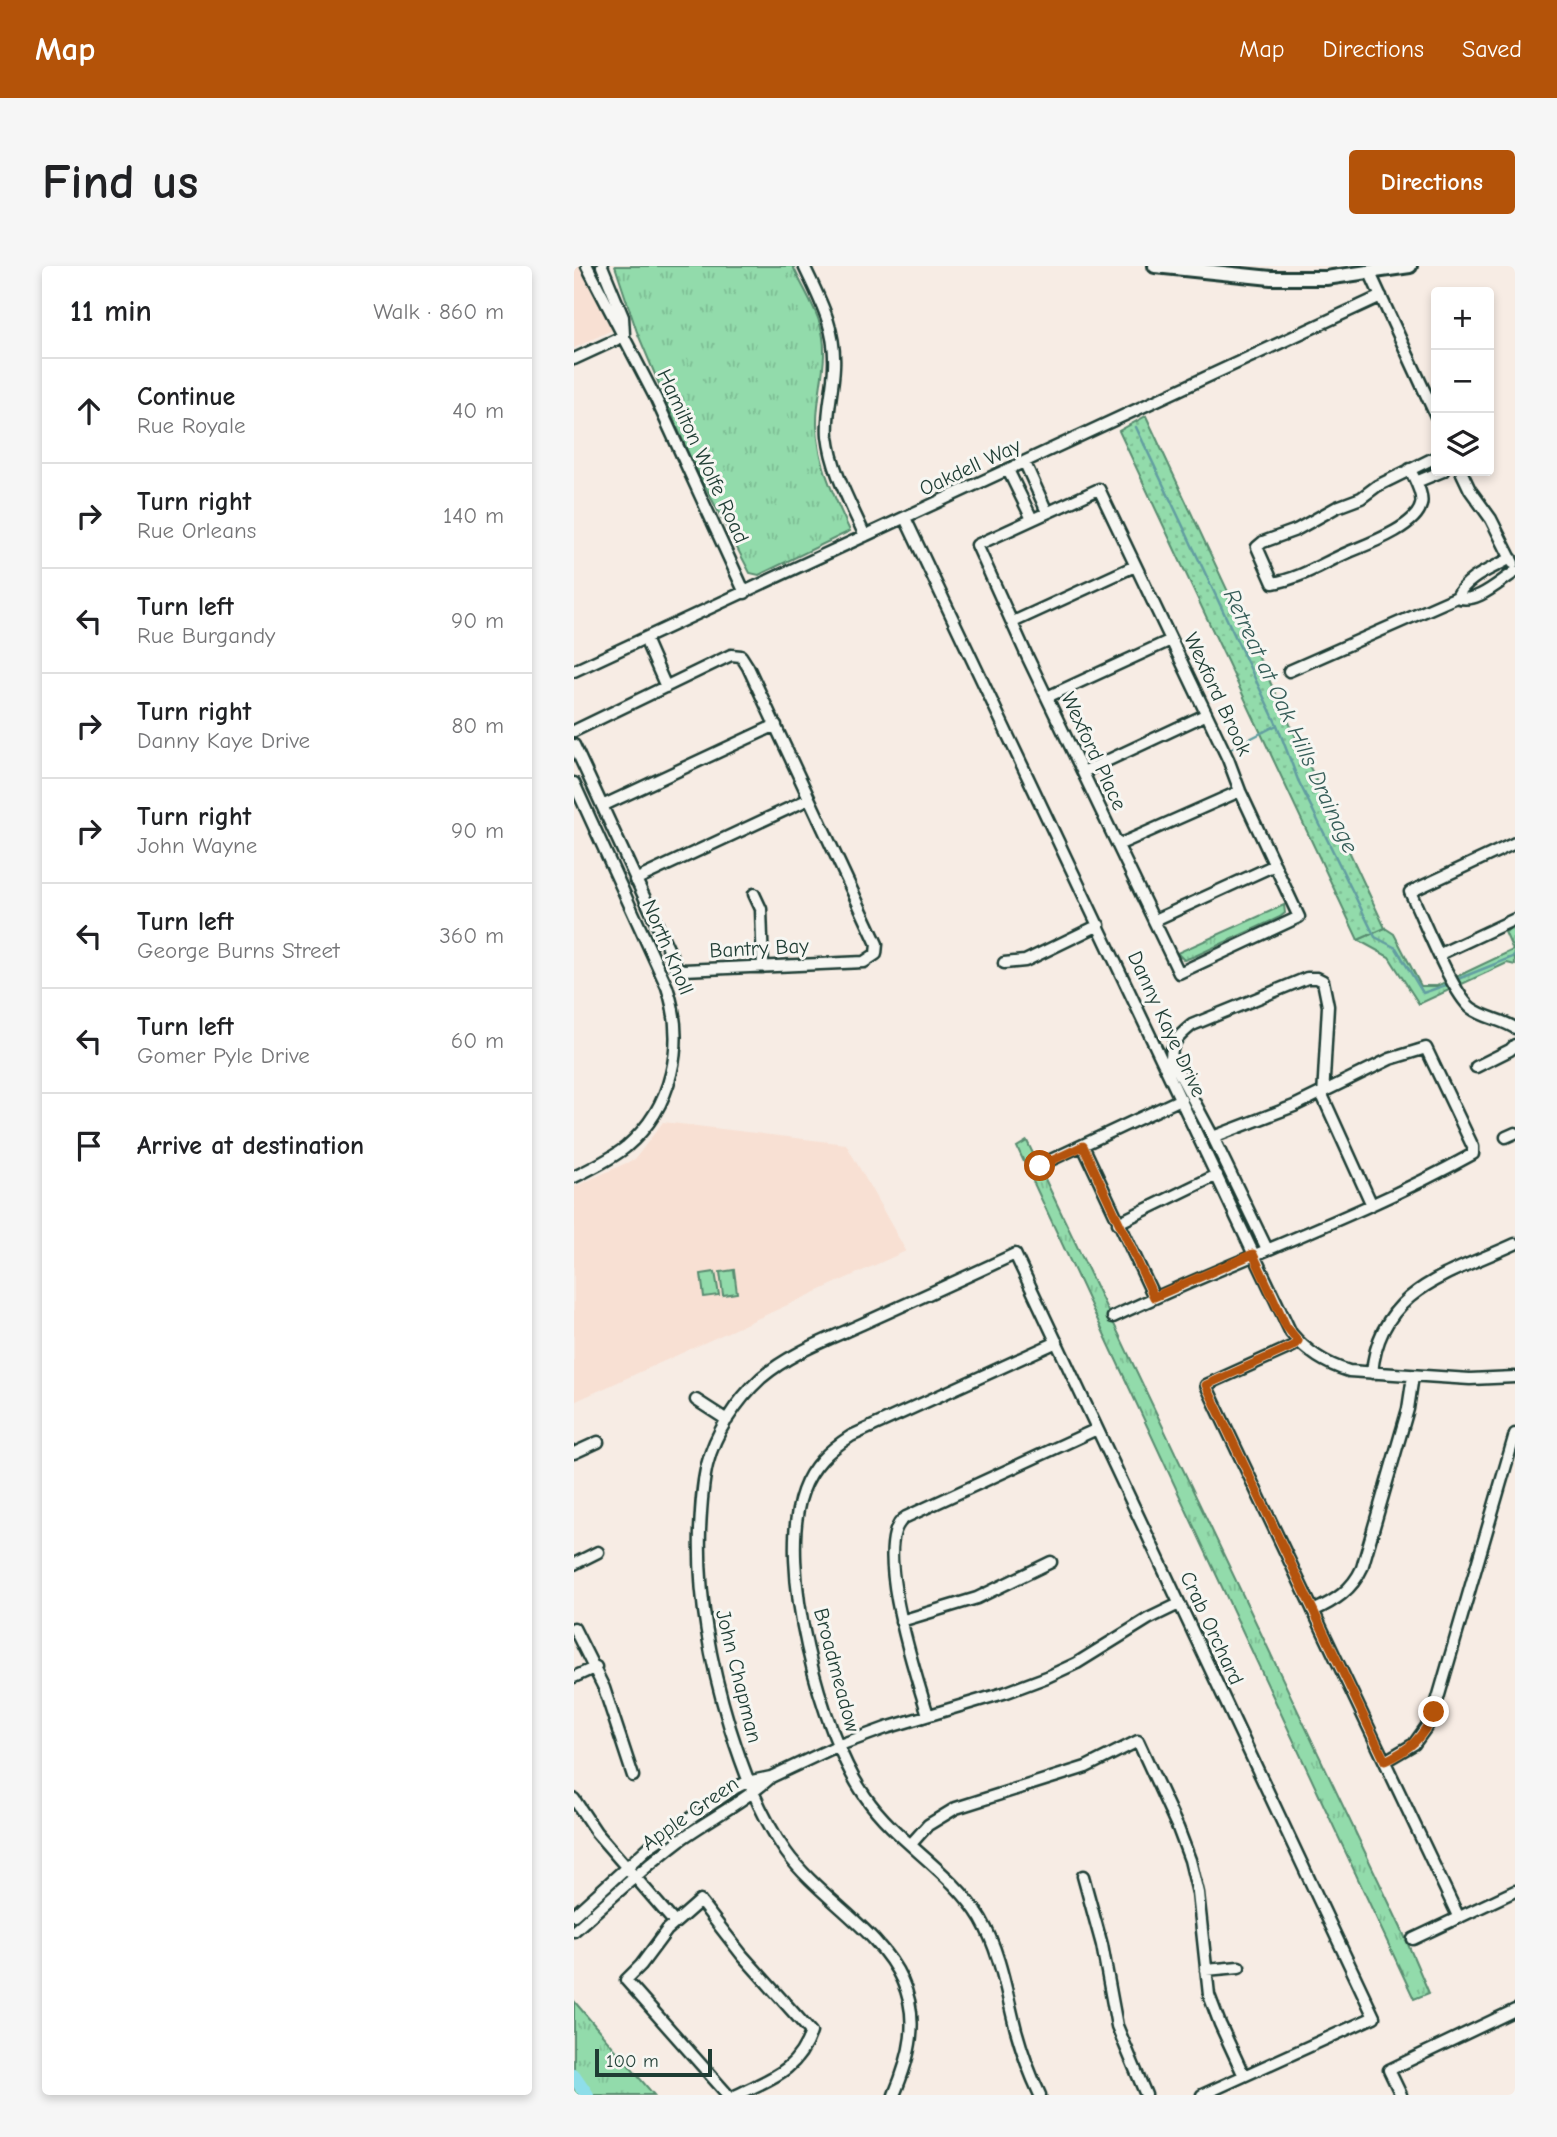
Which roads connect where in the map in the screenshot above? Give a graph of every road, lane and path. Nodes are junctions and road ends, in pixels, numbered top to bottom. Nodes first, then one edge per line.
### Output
1 (587, 266) edge
2 (602, 266) edge
3 (804, 266) edge
4 (1156, 266) edge
5 (1410, 266) edge
6 (1271, 272) edge
7 (1370, 273) junction
8 (1381, 296) junction
9 (624, 336) junction
10 (574, 359) edge
11 (1435, 413) edge
12 (1025, 463) junction
13 (1431, 467) edge
14 (1410, 469) junction
15 (1008, 470) junction
16 (1431, 471) edge
17 (1463, 476) edge
18 (1416, 482) junction
19 (1038, 492) junction
20 (1022, 499) junction
21 (1047, 512) junction
22 (905, 518) junction
23 (1032, 519) junction
24 (865, 536) junction
25 (1513, 563) edge
26 (1135, 566) junction
27 (1515, 572) edge
28 (745, 593) junction
29 (1457, 597) junction
30 (1013, 622) junction
31 (645, 639) junction
32 (1171, 640) junction
33 (574, 671) edge
34 (1290, 671) dead end
35 (666, 687) junction
36 (1047, 697) junction
37 (1205, 715) junction
38 (776, 725) junction
39 (574, 731) edge
40 (574, 745) edge
41 (1083, 772) junction
42 (574, 783) edge
43 (1240, 791) junction
44 (809, 799) junction
45 (602, 806) junction
46 (1515, 843) edge
47 (1118, 845) junction
48 (1275, 865) junction
49 (635, 880) junction
50 (754, 894) dead end
51 (1515, 919) edge
52 (1154, 920) junction
53 (1099, 925) junction
54 (1440, 954) junction
55 (1004, 963) dead end
56 (763, 967) junction
57 (1179, 973) joint
58 (1515, 1028) edge
59 (1515, 1045) edge
60 (1476, 1067) dead end
61 (1323, 1091) junction
62 (1181, 1099) junction
63 (1213, 1137) junction
64 (1202, 1143) junction
65 (1083, 1146) junction
66 (1040, 1166) dead end
67 (1217, 1175) junction
68 (574, 1177) edge
69 (1371, 1203) junction
70 (1118, 1223) junction
71 (1515, 1244) edge
72 (1267, 1249) junction
73 (1015, 1254) joint
74 (1253, 1254) junction
75 (1154, 1297) junction
76 (1112, 1317) dead end
77 (1298, 1341) junction
78 (1056, 1342) junction
79 (1372, 1373) junction
80 (1413, 1376) junction
81 (1515, 1377) edge
82 (696, 1400) dead end
83 (727, 1420) junction
84 (1097, 1429) junction
85 (1515, 1434) edge
86 (598, 1442) dead end
87 (574, 1453) edge
88 (598, 1552) dead end
89 (1051, 1562) dead end
90 (574, 1564) edge
91 (1180, 1604) junction
92 (1313, 1611) junction
93 (901, 1621) junction
94 (574, 1628) edge
95 (596, 1667) junction
96 (574, 1677) edge
97 (928, 1716) junction
98 (837, 1746) junction
99 (1385, 1761) junction
100 (633, 1776) dead end
101 (772, 1777) junction
102 (747, 1782) junction
103 (752, 1793) junction
104 (574, 1799) edge
105 (911, 1844) junction
106 (626, 1867) junction
107 (1083, 1876) dead end
108 (634, 1877) junction
109 (1515, 1891) edge
110 (574, 1914) edge
111 (1459, 1918) junction
112 (674, 1923) junction
113 (574, 1931) edge
114 (1413, 1939) dead end
115 (1238, 1967) dead end
116 (1206, 1970) junction
117 (1515, 2010) edge
118 (1244, 2076) junction
119 (897, 2094) edge
120 (728, 2095) edge
121 (737, 2095) edge
122 (1040, 2095) edge
123 (1146, 2095) edge
124 (1202, 2095) edge
125 (1401, 2095) edge

1 - 9 street, Hamilton Wolfe Road
2 - 9 street, Hamilton Wolfe Road
3 - 24 street
4 - 6 main road
5 - 7 main road
6 - 7 main road
7 - 8 street
8 - 11 street
8 - 12 street, Oakdell Way
9 - 10 street
9 - 28 street, Hamilton Wolfe Road
12 - 15 street, Oakdell Way
12 - 19 street
13 - 14 street
14 - 18 street
14 - 18 street
15 - 20 street
15 - 22 street, Oakdell Way
16 - 18 street
17 - 25 street
19 - 20 street
19 - 21 street
20 - 23 street
21 - 23 street
21 - 26 street, Wexford Brook
22 - 24 street, Oakdell Way
22 - 53 street, Danny Kaye Drive
23 - 30 street, Wexford Place
24 - 28 street, Oakdell Way
25 - 29 street
26 - 30 street
26 - 32 street, Wexford Brook
27 - 29 street
28 - 31 street, Oakdell Way
29 - 34 street
30 - 36 street, Wexford Place
31 - 33 street, Oakdell Way
31 - 35 street
32 - 36 street
32 - 37 street, Wexford Brook
35 - 38 street
35 - 39 street
36 - 41 street, Wexford Place
37 - 41 street
37 - 43 street, Wexford Brook
38 - 44 street
38 - 45 street
40 - 45 street, Bantry Bay
41 - 47 street, Wexford Place
42 - 68 street, North Knoll
43 - 47 street
43 - 48 street, Wexford Brook
44 - 49 street
44 - 56 street, Bantry Bay
45 - 49 street, Bantry Bay
46 - 54 street
47 - 52 street, Wexford Place
48 - 52 street
48 - 57 street, Wexford Brook
49 - 56 street, Bantry Bay
50 - 56 street
51 - 54 street
52 - 57 street, Wexford Place
53 - 55 street
53 - 62 street, Danny Kaye Drive
54 - 58 street
59 - 60 street
61 - 63 street
61 - 63 street
61 - 69 street
61 - 69 street
62 - 64 street, Danny Kaye Drive
62 - 65 street
63 - 64 street
63 - 72 street
64 - 67 street, Danny Kaye Drive
65 - 66 street
65 - 70 street
67 - 70 street
67 - 74 street, Danny Kaye Drive
69 - 72 street
70 - 75 street
71 - 79 street
72 - 74 street
73 - 78 street, Crab Orchard
73 - 83 street, John Chapman
74 - 75 street
74 - 77 street, Danny Kaye Drive
75 - 76 street
77 - 79 street, Danny Kaye Drive
77 - 92 street
78 - 84 street, Crab Orchard
78 - 98 street, Broadmeadow
79 - 80 street, Danny Kaye Drive
80 - 81 street, Danny Kaye Drive
80 - 92 street
82 - 83 street
83 - 102 street, John Chapman
84 - 91 street, Crab Orchard
84 - 93 street
85 - 99 street
86 - 87 street
88 - 90 street
89 - 93 street
91 - 97 street
91 - 118 street, Crab Orchard
92 - 99 street
93 - 97 street
94 - 95 street
95 - 96 street
95 - 100 street
97 - 98 street
98 - 101 street
98 - 105 street, Broadmeadow
99 - 111 street
101 - 102 street, Apple Green
101 - 103 street, Apple Green
102 - 103 street, John Chapman
102 - 106 street, Apple Green
103 - 108 street, Apple Green
103 - 119 street, John Chapman
104 - 106 street
105 - 116 street
105 - 122 street, Broadmeadow
106 - 108 street
106 - 110 street, Apple Green
107 - 123 street
108 - 112 street
108 - 113 street, Apple Green
109 - 111 street
111 - 114 street
112 - 120 street
112 - 121 street
115 - 116 street
116 - 118 street
117 - 125 street
118 - 124 street

